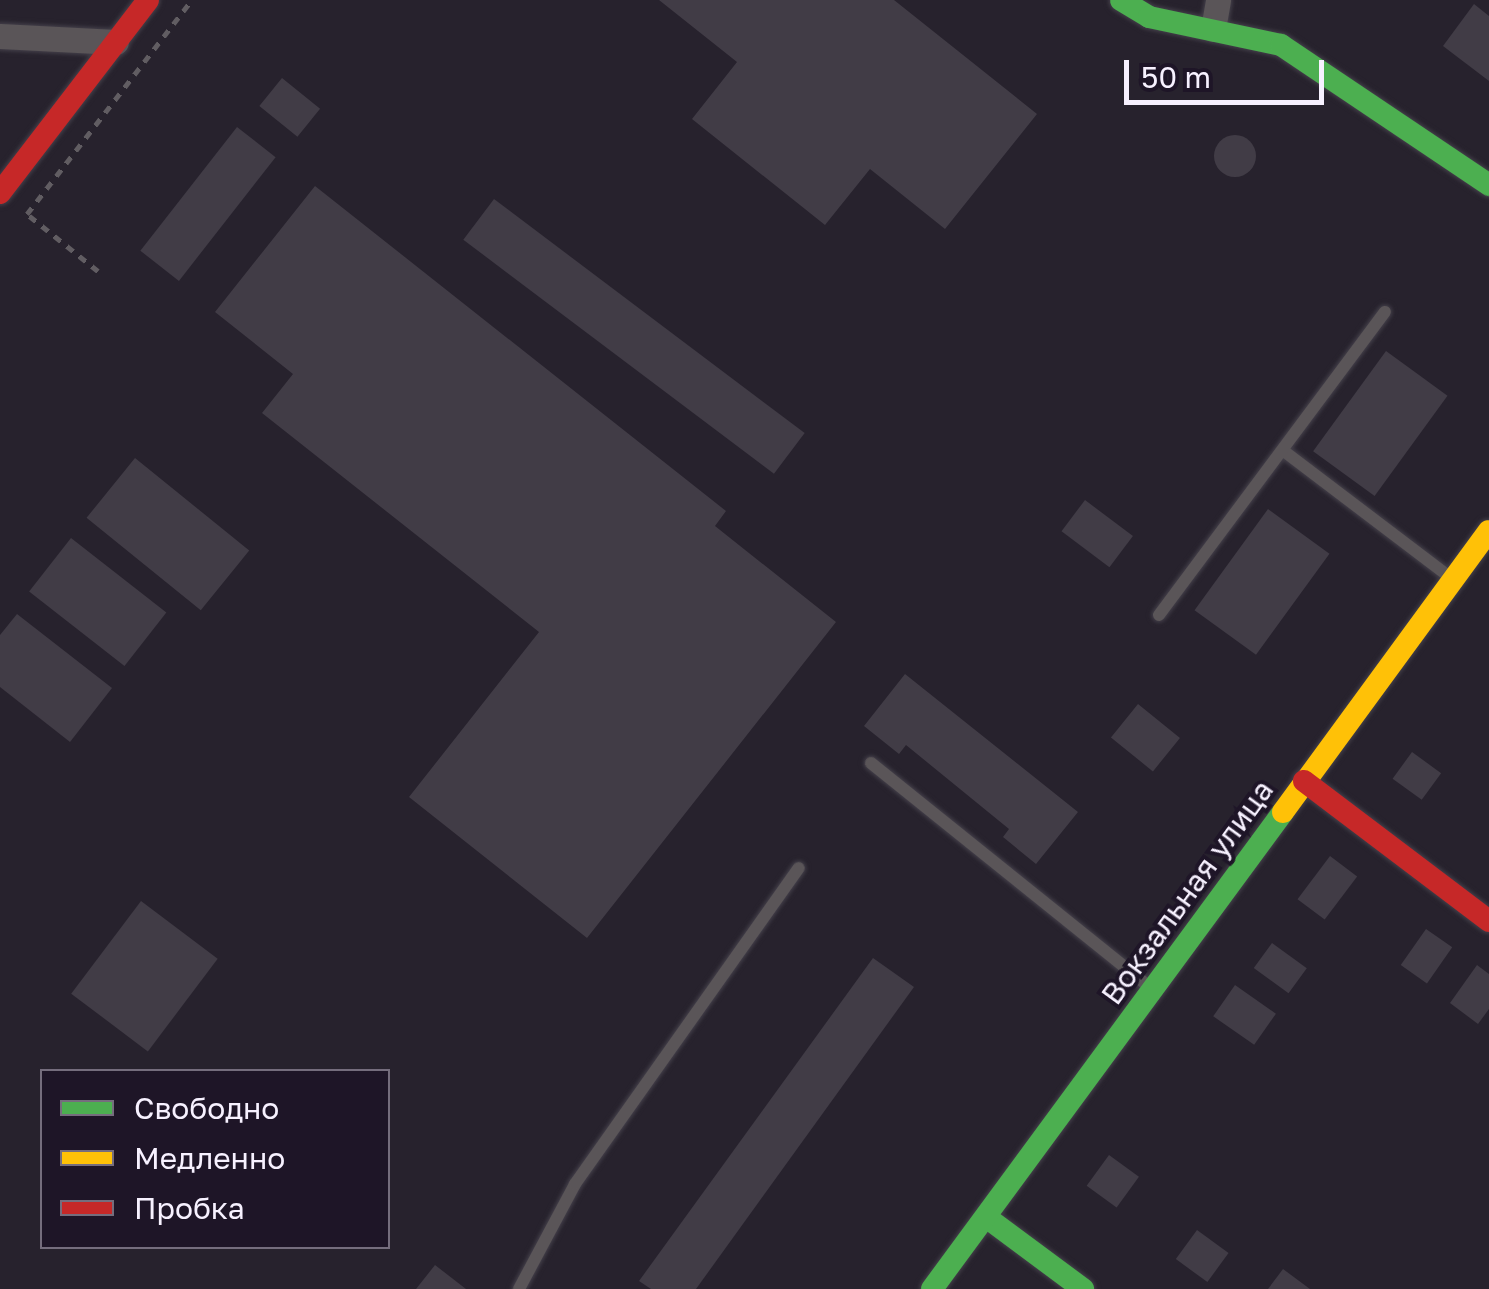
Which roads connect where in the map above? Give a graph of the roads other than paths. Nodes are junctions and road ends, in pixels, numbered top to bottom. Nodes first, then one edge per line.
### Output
1 (148, 0) edge
2 (1121, 0) edge
3 (1218, 0) edge
4 (1214, 29) junction
5 (0, 36) edge
6 (116, 42) junction
7 (1489, 184) edge
8 (0, 193) edge
9 (1385, 312) dead end
10 (1285, 452) junction
11 (1489, 531) edge
12 (1454, 579) junction
13 (1160, 615) dead end
14 (871, 763) dead end
15 (1304, 781) junction
16 (799, 868) dead end
17 (1489, 921) edge
18 (1154, 990) junction
19 (986, 1217) junction
20 (519, 1289) edge
21 (932, 1289) edge
22 (1082, 1289) edge

1 - 6 street
2 - 4 street
3 - 4 street
4 - 7 street
5 - 6 street
6 - 8 street
9 - 10 lane
10 - 12 lane
10 - 13 lane
11 - 12 street, Вокзальная улица
12 - 15 street, Вокзальная улица
14 - 18 lane
15 - 17 street
15 - 18 street, Вокзальная улица
16 - 20 lane
18 - 19 street, Вокзальная улица
19 - 21 street, Вокзальная улица
19 - 22 street

